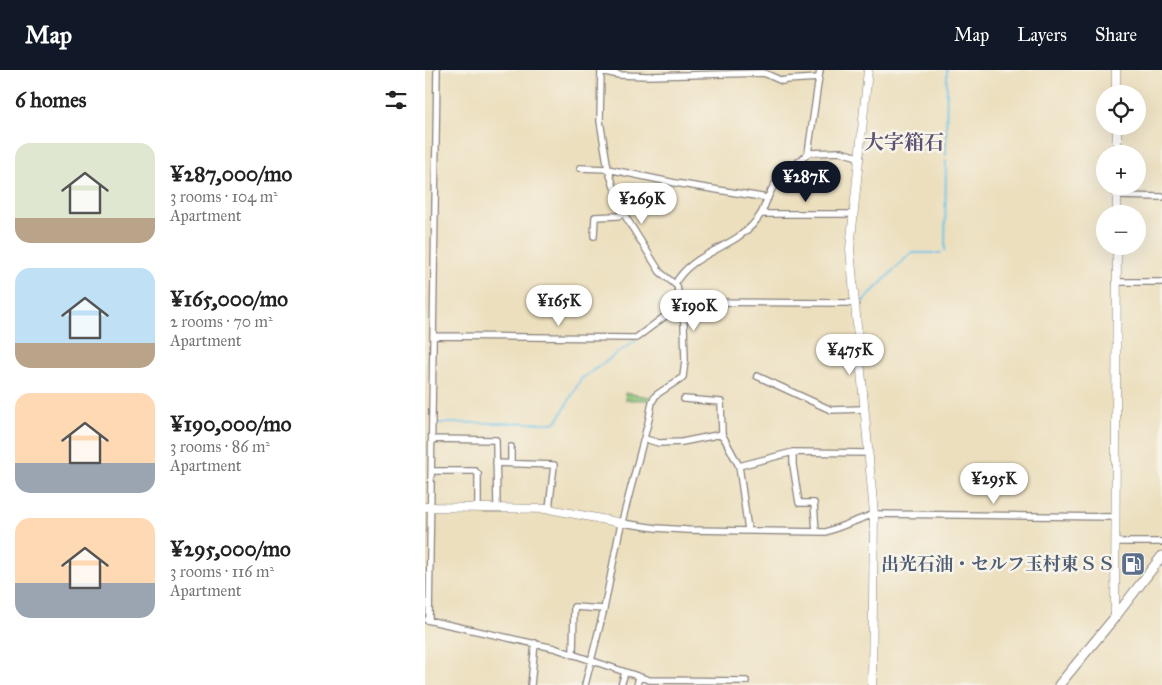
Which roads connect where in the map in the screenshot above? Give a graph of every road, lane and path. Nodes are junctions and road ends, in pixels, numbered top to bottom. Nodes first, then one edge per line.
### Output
1 (437, 70) edge
2 (821, 70) edge
3 (868, 70) edge
4 (1116, 70) edge
5 (601, 71) edge
6 (819, 78) junction
7 (1116, 85) edge
8 (808, 152) junction
9 (858, 156) junction
10 (580, 168) dead end
11 (608, 169) junction
12 (1117, 196) joint
13 (1162, 197) edge
14 (768, 198) junction
15 (1117, 205) edge
16 (623, 214) junction
17 (761, 214) junction
18 (852, 214) junction
19 (594, 236) dead end
20 (1117, 255) edge
21 (1116, 282) junction
22 (1162, 282) edge
23 (675, 284) junction
24 (855, 303) junction
25 (681, 305) junction
26 (433, 336) junction
27 (757, 376) dead end
28 (684, 399) dead end
29 (864, 409) junction
30 (722, 434) junction
31 (432, 439) junction
32 (645, 439) junction
33 (511, 447) dead end
34 (793, 452) junction
35 (868, 453) junction
36 (496, 462) junction
37 (511, 463) junction
38 (739, 466) junction
39 (432, 471) junction
40 (428, 507) edge
41 (478, 508) junction
42 (497, 508) junction
43 (549, 509) junction
44 (874, 514) junction
45 (1115, 517) junction
46 (622, 523) junction
47 (748, 530) junction
48 (816, 532) junction
49 (428, 538) edge
50 (1115, 542) junction
51 (1162, 542) edge
52 (1162, 556) edge
53 (604, 609) junction
54 (1115, 617) junction
55 (427, 620) edge
56 (535, 643) junction
57 (573, 655) junction
58 (590, 661) junction
59 (625, 673) junction
60 (639, 678) junction
61 (746, 681) dead end
62 (677, 683) edge
63 (531, 685) edge
64 (585, 685) edge
65 (621, 685) edge
66 (637, 685) edge
67 (872, 685) edge
68 (1059, 685) edge

1 - 26 street
2 - 6 street
3 - 9 street
4 - 7 street
5 - 6 street
5 - 11 street
6 - 8 street
8 - 9 street
8 - 14 street
9 - 18 street
10 - 11 street
11 - 14 street
11 - 16 street
12 - 13 street
12 - 15 street
14 - 17 street
16 - 19 street
16 - 23 street
17 - 18 street
17 - 23 street
18 - 24 street
20 - 21 street
21 - 22 street
21 - 45 street
23 - 25 street
24 - 25 street
24 - 29 street
25 - 26 street
25 - 32 street
26 - 31 street
27 - 29 street
28 - 30 street
29 - 35 street
30 - 32 street
30 - 38 street
31 - 36 street
31 - 39 street
32 - 46 street
33 - 37 street
34 - 35 street
34 - 38 street
34 - 48 street
35 - 44 street
36 - 37 street
36 - 42 street
37 - 43 street
38 - 47 street
39 - 40 street
39 - 41 street
40 - 41 street
40 - 49 street
41 - 42 street
42 - 43 street
43 - 46 street
44 - 45 street
44 - 48 street
44 - 67 street
45 - 50 street
46 - 47 street
46 - 53 street
47 - 48 street
49 - 55 street
50 - 51 street
50 - 54 street
52 - 54 main road
53 - 57 street
53 - 58 street
54 - 68 main road
55 - 56 street
56 - 57 street
56 - 63 street
57 - 58 street
58 - 59 street
58 - 64 street
59 - 60 street
59 - 65 street
60 - 62 street
60 - 66 street
61 - 62 street

